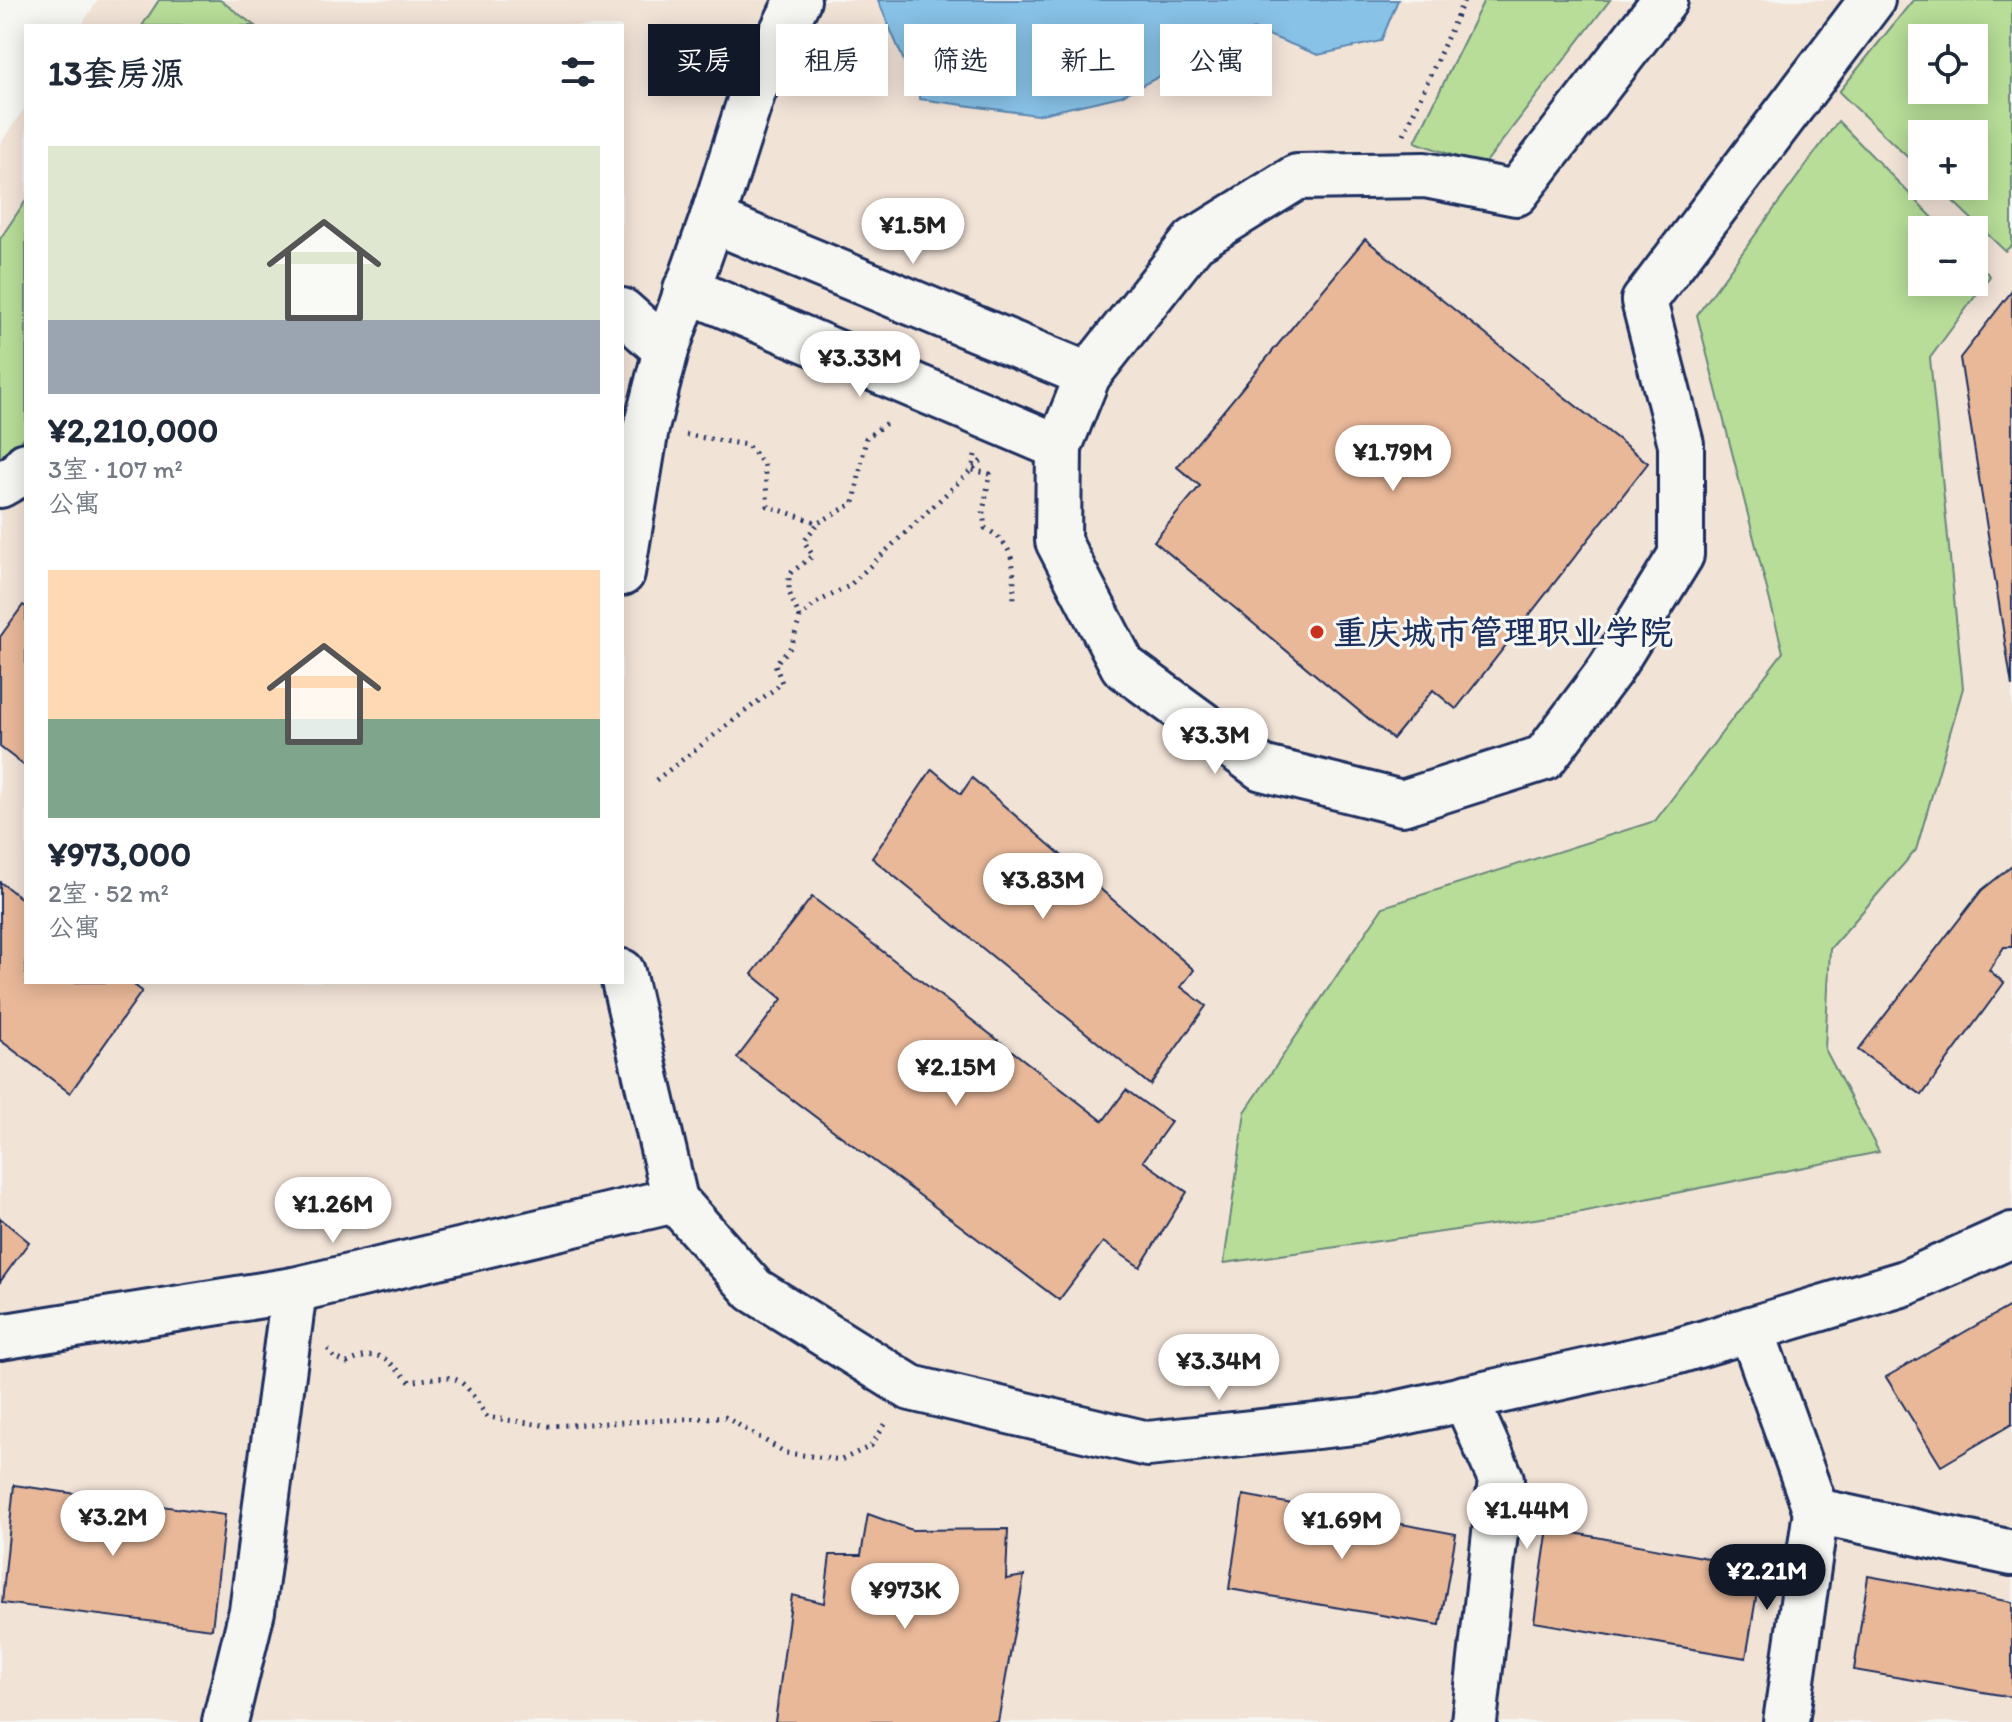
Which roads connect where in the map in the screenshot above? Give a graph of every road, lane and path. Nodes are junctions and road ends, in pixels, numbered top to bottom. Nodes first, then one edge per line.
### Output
1 (798, 0) edge
2 (1464, 0) edge
3 (1665, 0) edge
4 (1872, 0) edge
5 (1386, 175) junction
6 (712, 220) junction
7 (686, 289) junction
8 (624, 313) edge
9 (666, 350) junction
10 (1088, 375) junction
11 (928, 391) junction
12 (1000, 422) junction
13 (646, 428) junction
14 (1059, 447) junction
15 (24, 468) edge
16 (972, 470) junction
17 (0, 485) edge
18 (818, 523) junction
19 (624, 561) edge
20 (1014, 604) dead end
21 (800, 618) junction
22 (656, 780) dead end
23 (624, 981) edge
24 (675, 1200) junction
25 (2012, 1235) edge
26 (293, 1297) junction
27 (1751, 1329) junction
28 (0, 1337) edge
29 (911, 1388) junction
30 (1465, 1398) junction
31 (1816, 1511) junction
32 (2012, 1553) edge
33 (225, 1722) edge
34 (1474, 1722) edge
35 (1786, 1722) edge

1 - 6 street
2 - 5 path
3 - 5 street
4 - 14 street
5 - 10 street
6 - 7 street
6 - 10 street
7 - 9 street
7 - 11 street
8 - 9 street
9 - 13 street
10 - 14 street
11 - 12 street
11 - 18 path
12 - 14 street
12 - 16 path
12 - 16 path
13 - 18 path
13 - 19 street
15 - 17 street
16 - 20 path
16 - 21 path
18 - 21 path
21 - 22 path
23 - 24 street
24 - 26 street
24 - 29 street
25 - 27 street
26 - 28 street
26 - 29 path
26 - 33 street
27 - 30 street
27 - 31 street
29 - 30 street
30 - 34 street
31 - 32 street
31 - 35 street

